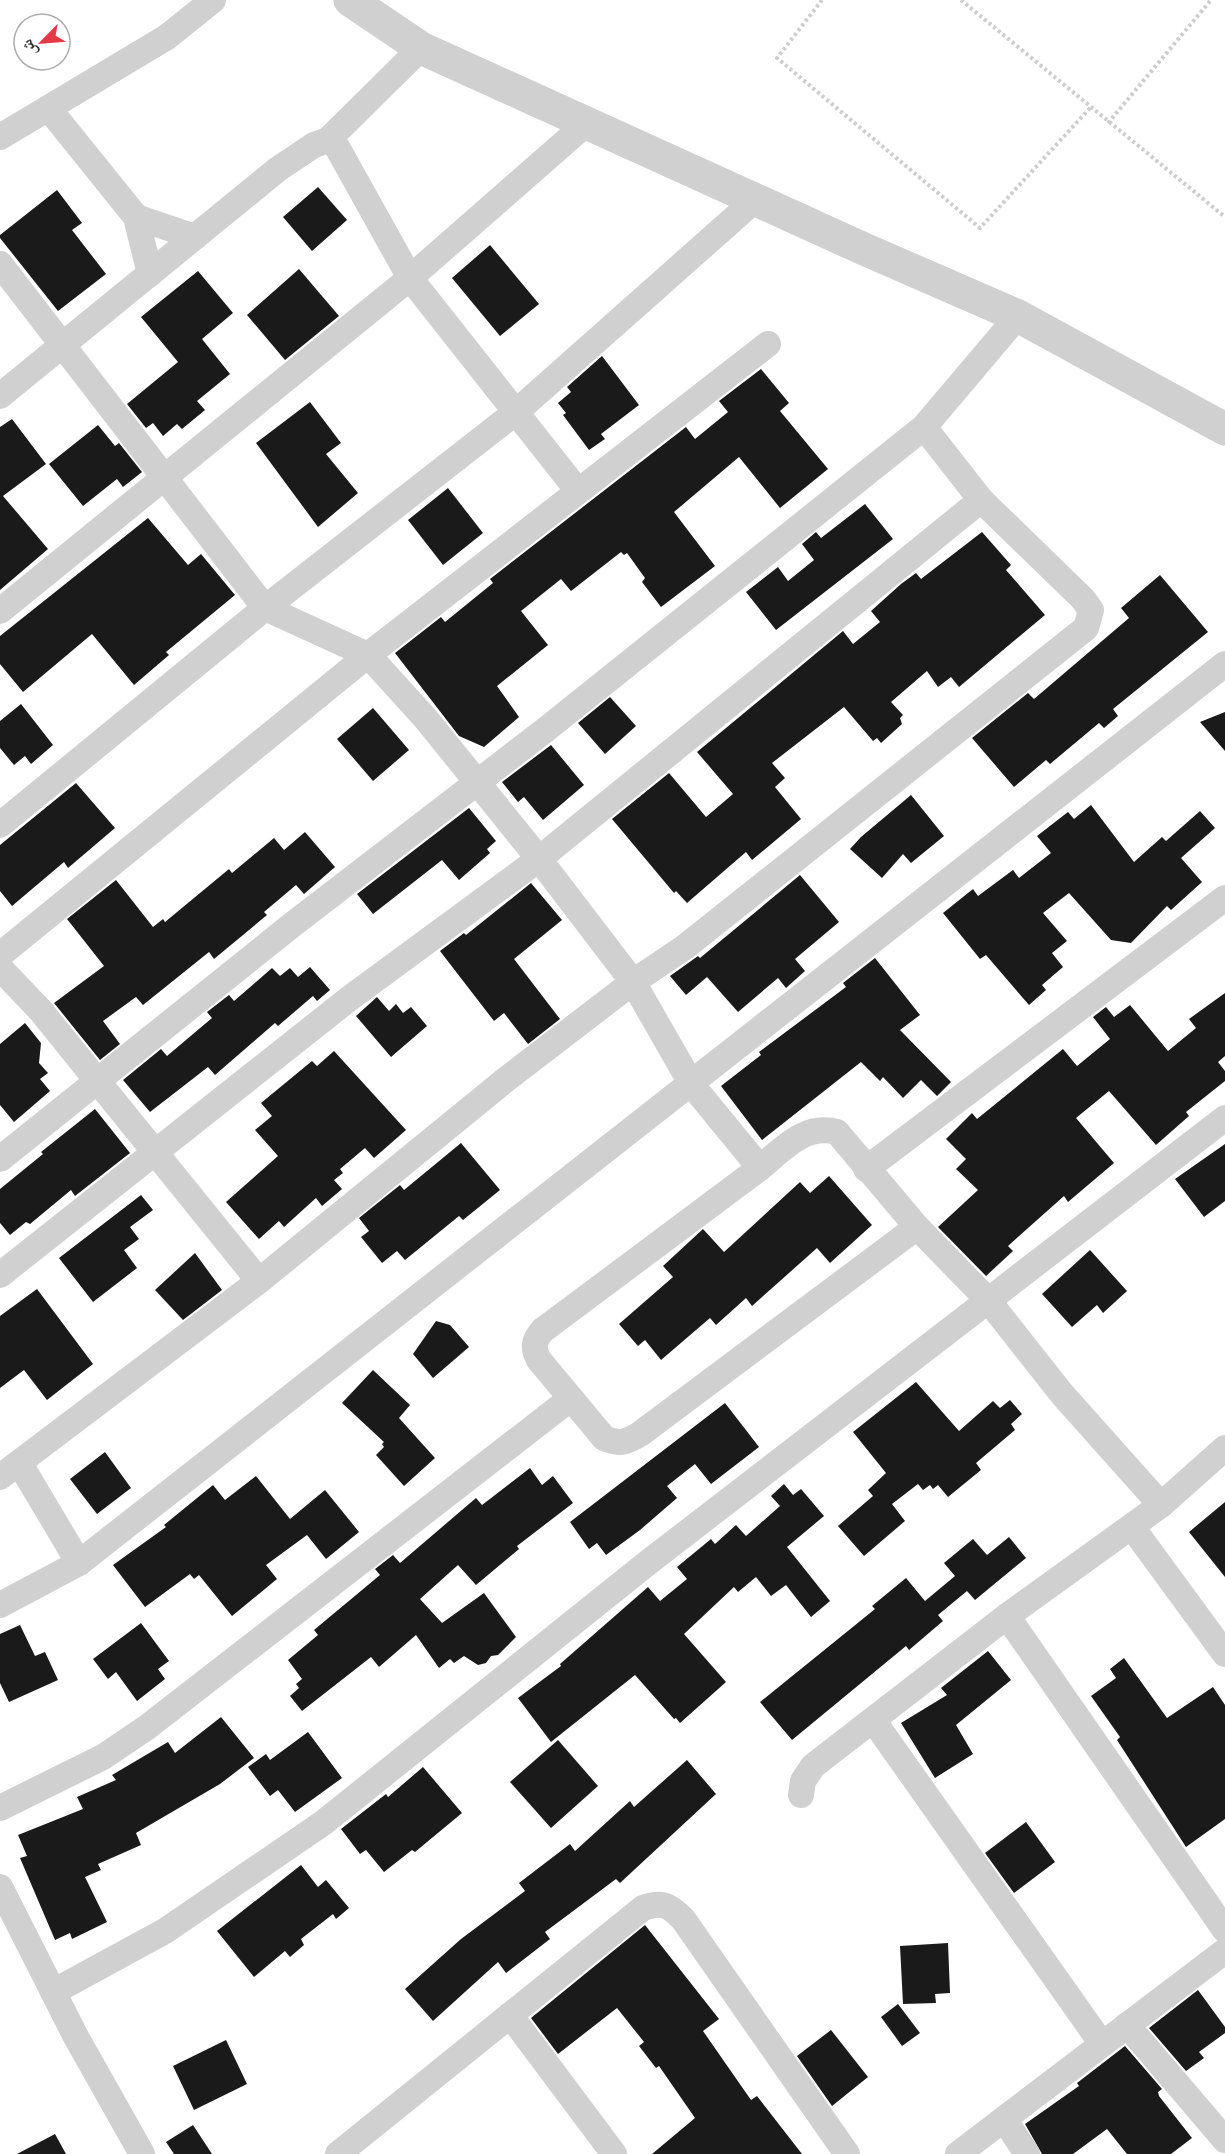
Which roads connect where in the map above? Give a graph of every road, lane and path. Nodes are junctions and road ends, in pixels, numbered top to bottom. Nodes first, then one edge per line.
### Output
1 (213, 0) edge
2 (350, 0) edge
3 (822, 0) edge
4 (961, 0) edge
5 (1211, 0) edge
6 (421, 48) junction
7 (1090, 108) junction
8 (49, 109) junction
9 (588, 122) junction
10 (1108, 123) junction
11 (0, 137) edge
12 (328, 140) junction
13 (756, 199) junction
14 (136, 217) junction
15 (1225, 217) edge
16 (195, 237) junction
17 (0, 264) edge
18 (150, 274) junction
19 (410, 278) junction
20 (1018, 316) junction
21 (768, 344) dead end
22 (62, 345) junction
23 (0, 396) edge
24 (516, 412) junction
25 (924, 427) junction
26 (1225, 429) edge
27 (165, 478) junction
28 (578, 491) junction
29 (981, 500) junction
30 (265, 608) junction
31 (0, 611) edge
32 (368, 655) junction
33 (1225, 664) edge
34 (475, 782) junction
35 (0, 825) edge
36 (539, 859) junction
37 (1225, 898) edge
38 (2, 951) edge
39 (633, 982) junction
40 (97, 1081) junction
41 (692, 1085) junction
42 (1225, 1118) edge
43 (154, 1154) junction
44 (0, 1159) edge
45 (760, 1168) junction
46 (866, 1169) junction
47 (916, 1227) junction
48 (0, 1275) edge
49 (259, 1281) junction
50 (987, 1299) junction
51 (570, 1400) junction
52 (1225, 1448) edge
53 (10, 1470) edge
54 (1161, 1505) junction
55 (1132, 1527) junction
56 (79, 1563) junction
57 (0, 1605) edge
58 (1007, 1616) junction
59 (1225, 1654) edge
60 (873, 1720) junction
61 (801, 1794) dead end
62 (0, 1808) edge
63 (0, 1887) edge
64 (1225, 1930) edge
65 (1225, 1951) edge
66 (53, 1992) junction
67 (510, 2015) junction
68 (1127, 2025) junction
69 (1102, 2044) junction
70 (1004, 2119) junction
71 (1225, 2140) edge
72 (352, 2150) edge
73 (141, 2154) edge
74 (614, 2154) edge
75 (847, 2154) edge
76 (958, 2154) edge
77 (1028, 2154) edge

1 - 8 street
2 - 6 street
3 - 7 path
4 - 7 path
5 - 10 path
6 - 9 street
6 - 12 street
7 - 10 path
8 - 11 street
8 - 14 street
9 - 13 street
9 - 19 street
10 - 15 path
12 - 16 street
12 - 19 street
13 - 20 street
13 - 24 street
14 - 16 street
14 - 18 street
16 - 18 street
17 - 22 street
18 - 22 street
19 - 24 street
19 - 27 street
20 - 25 street
20 - 26 street
21 - 28 street
22 - 23 street
22 - 27 street
24 - 28 street
24 - 30 street
25 - 29 street
25 - 34 street
27 - 30 street
27 - 31 street
28 - 32 street
29 - 36 street
29 - 39 street
30 - 32 street
30 - 35 street
32 - 34 street
32 - 38 street
33 - 41 street
34 - 36 street
34 - 40 street
36 - 39 street
36 - 43 street
37 - 46 street
38 - 40 street
39 - 41 street
39 - 49 street
40 - 43 street
40 - 44 street
41 - 45 street
41 - 56 street
42 - 50 street
43 - 48 street
43 - 49 street
45 - 46 street
45 - 51 street
46 - 47 street
47 - 50 street
47 - 51 street
49 - 53 street
50 - 54 street
50 - 66 street
51 - 62 street
52 - 54 street
53 - 56 street
54 - 55 street
55 - 58 street
55 - 59 street
56 - 57 street
58 - 60 street
58 - 64 street
60 - 61 street
60 - 69 street
63 - 66 street
65 - 68 street
66 - 73 street
67 - 72 street
67 - 74 street
67 - 75 street
68 - 69 street
68 - 71 street
69 - 70 street
70 - 76 street
70 - 77 street

